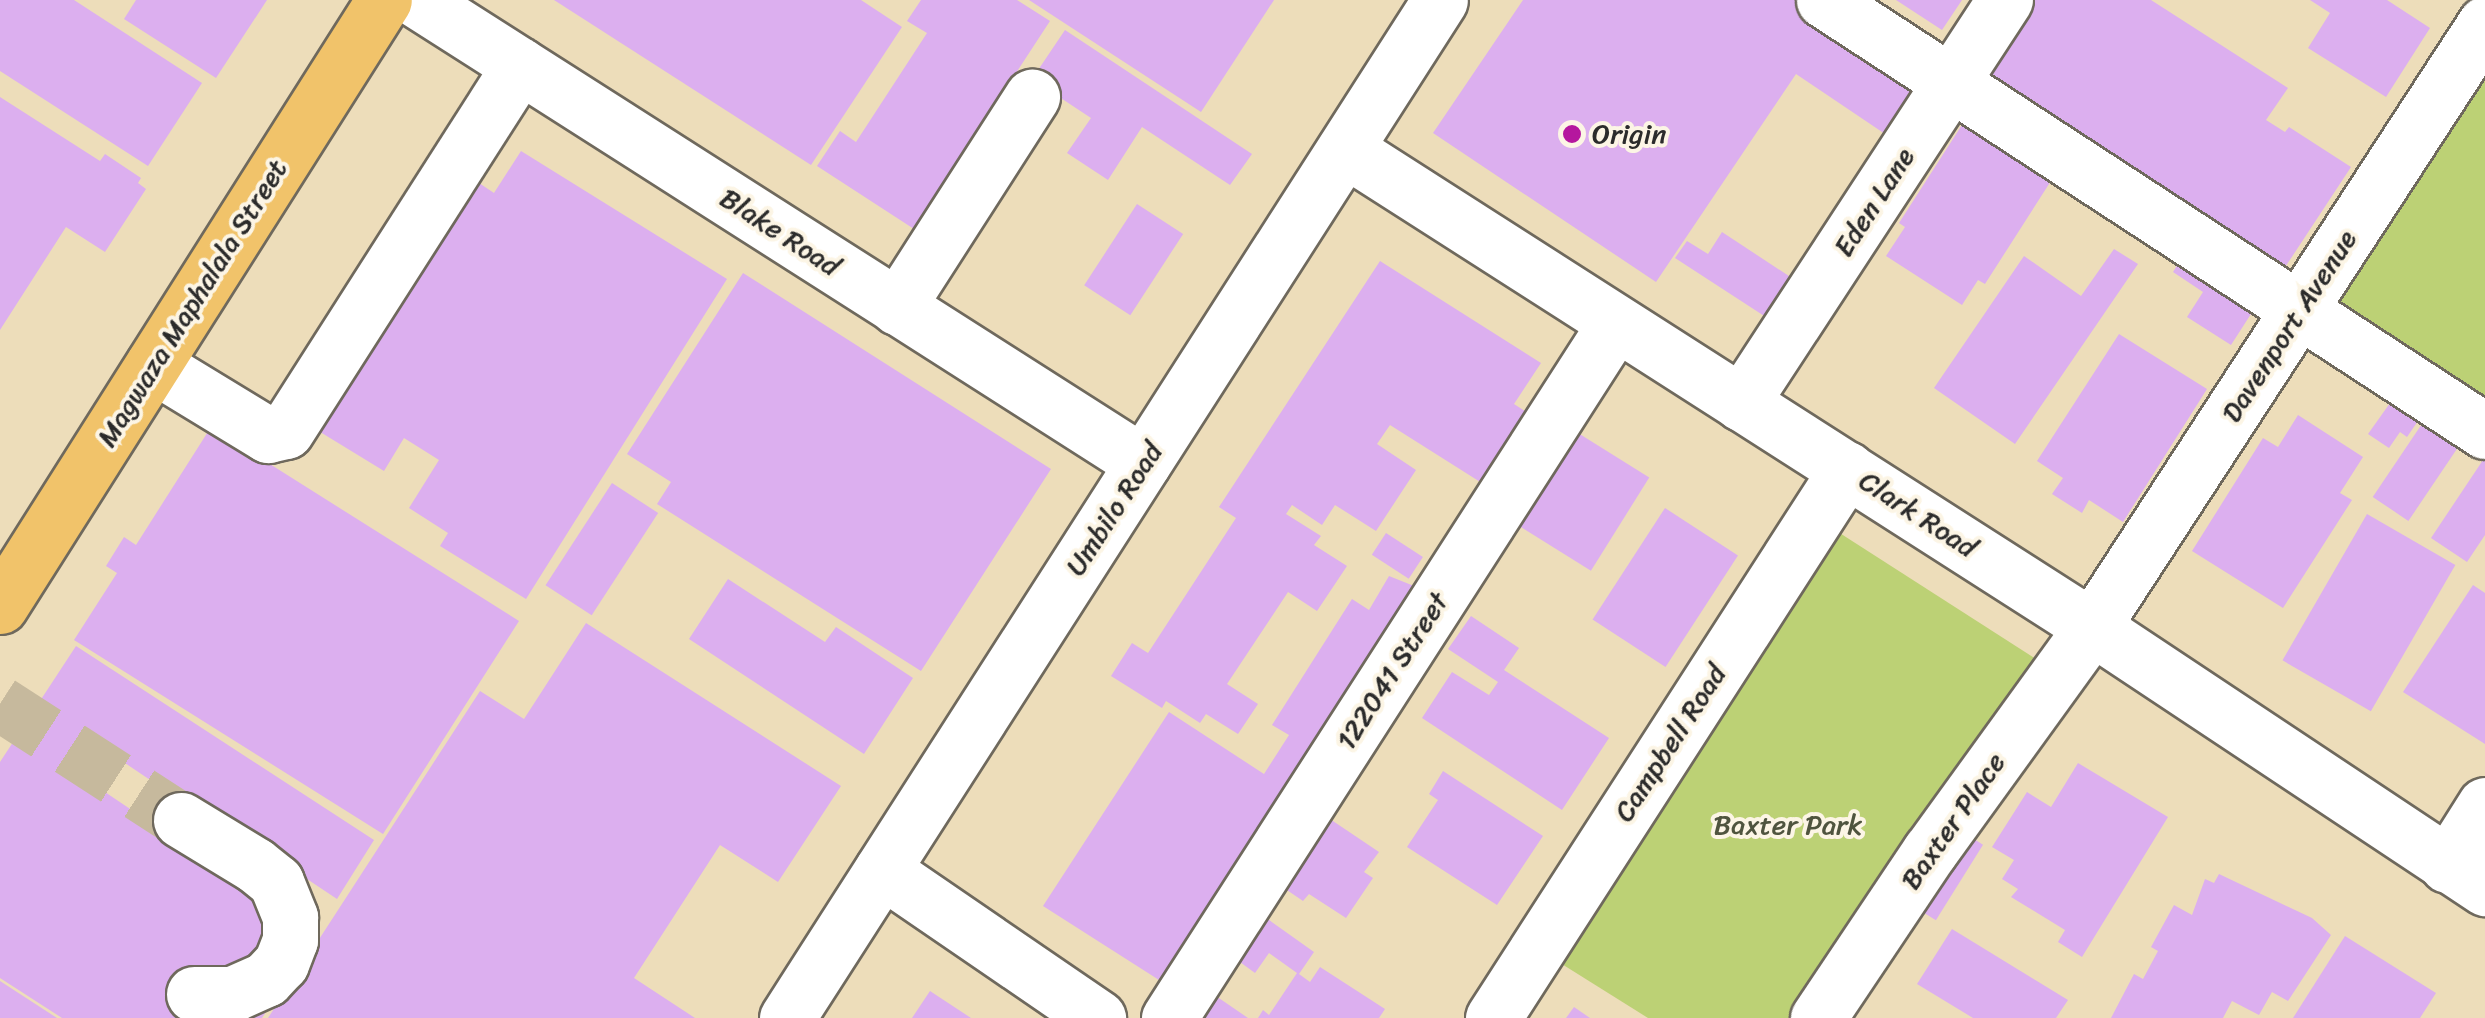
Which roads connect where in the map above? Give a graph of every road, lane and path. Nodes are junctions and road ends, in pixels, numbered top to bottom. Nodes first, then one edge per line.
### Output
1 (384, 0) edge
2 (418, 0) edge
3 (1440, 0) edge
4 (1824, 0) edge
5 (2005, 0) edge
6 (2485, 24) edge
7 (520, 65) junction
8 (1951, 85) junction
9 (1032, 97) dead end
10 (1344, 149) junction
11 (897, 307) junction
12 (2300, 309) junction
13 (1615, 324) junction
14 (153, 365) junction
15 (1741, 403) junction
16 (2485, 431) edge
17 (1143, 464) junction
18 (1846, 469) junction
19 (0, 606) edge
20 (2092, 626) junction
21 (2485, 805) edge
22 (181, 820) tunnel mouth
23 (882, 870) junction
24 (2466, 877) edge
25 (194, 994) dead end
26 (787, 1018) edge
27 (1098, 1018) edge
28 (1169, 1018) edge
29 (1493, 1018) edge
30 (1818, 1018) edge

1 - 14 main road, Magwaza Maphalala Street
2 - 7 street, Blake Road
3 - 10 street, Umbilo Road
4 - 8 street
5 - 8 street, Eden Lane
6 - 12 street, Davenport Avenue
7 - 11 street, Blake Road
7 - 14 street
8 - 12 street
8 - 15 street, Eden Lane
9 - 11 street
10 - 13 street, Clark Road
10 - 17 street, Umbilo Road
11 - 17 street, Blake Road
12 - 16 street
12 - 20 street, Davenport Avenue
13 - 15 street, Clark Road
13 - 28 street, 122041 Street
14 - 19 main road, Magwaza Maphalala Street
15 - 18 street, Clark Road
17 - 23 street, Umbilo Road
18 - 20 street, Clark Road
18 - 29 street, Campbell Road
20 - 24 street, Clark Road
20 - 30 street, Baxter Place
21 - 24 street
22 - 25 street
23 - 26 street, Umbilo Road
23 - 27 street

